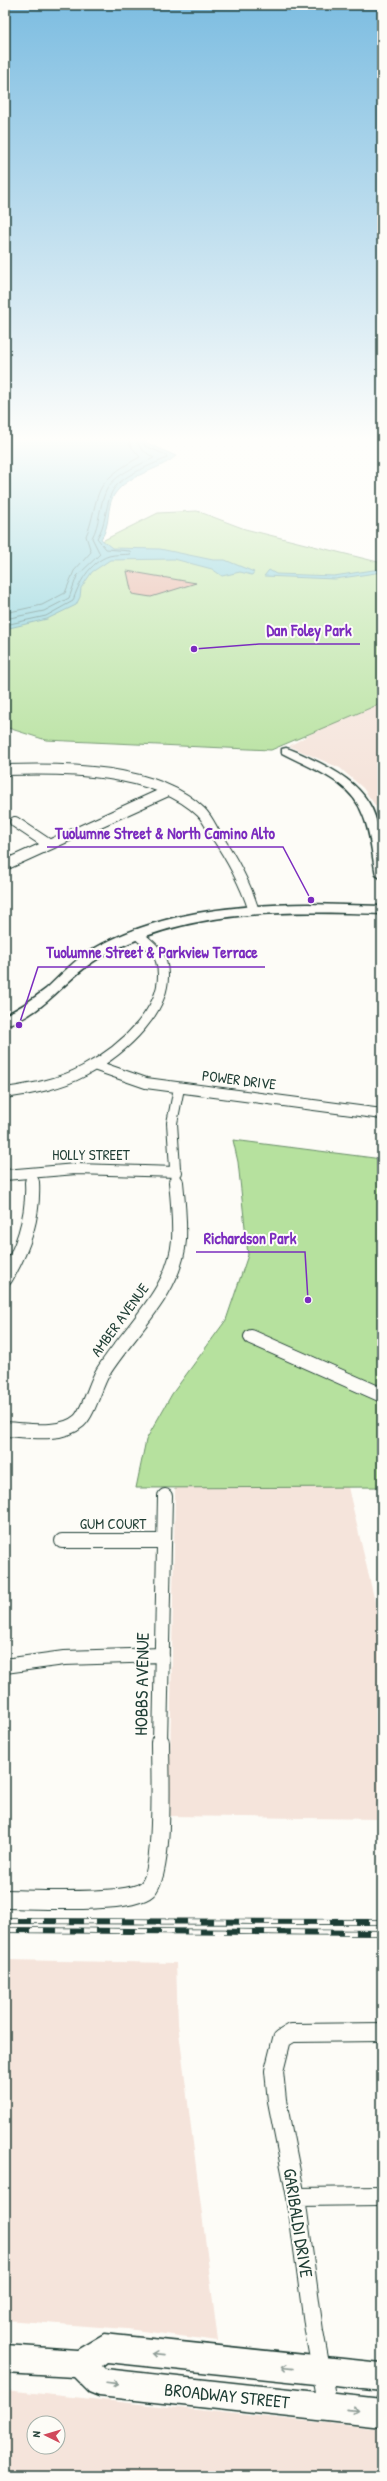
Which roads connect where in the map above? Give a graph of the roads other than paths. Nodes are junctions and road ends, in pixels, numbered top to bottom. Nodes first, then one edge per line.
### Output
1 (286, 751) dead end
2 (5, 770) edge
3 (168, 791) junction
4 (15, 822) dead end
5 (48, 844) junction
6 (5, 865) edge
7 (382, 875) edge
8 (254, 908) junction
9 (382, 910) edge
10 (137, 934) junction
11 (5, 1021) edge
12 (94, 1065) junction
13 (179, 1088) junction
14 (5, 1093) edge
15 (382, 1114) edge
16 (177, 1172) junction
17 (31, 1173) junction
18 (5, 1175) edge
19 (5, 1279) edge
20 (251, 1337) dead end
21 (382, 1395) edge
22 (5, 1429) edge
23 (165, 1496) dead end
24 (62, 1541) dead end
25 (163, 1542) junction
26 (162, 1655) junction
27 (5, 1666) edge
28 (5, 1899) edge
29 (382, 2032) edge
30 (382, 2196) edge
31 (296, 2197) junction
32 (5, 2359) edge
33 (80, 2364) junction
34 (321, 2372) junction
35 (382, 2377) edge
36 (328, 2408) junction
37 (382, 2413) edge

1 - 7 street
2 - 3 street
3 - 5 street
3 - 8 street
4 - 5 street
5 - 6 street
8 - 9 main road
8 - 10 main road
10 - 11 main road
10 - 12 street
12 - 13 street, POWER DRIVE
12 - 14 street
13 - 15 street, POWER DRIVE
13 - 16 street, AMBER AVENUE
16 - 17 street, HOLLY STREET
16 - 22 street, AMBER AVENUE
17 - 18 street, HOLLY STREET
17 - 19 street
20 - 21 street
23 - 25 street, HOBBS AVENUE
24 - 25 street, GUM COURT
25 - 26 street, HOBBS AVENUE
26 - 27 street
26 - 28 street, HOBBS AVENUE
29 - 31 street, GARIBALDI DRIVE
30 - 31 street
31 - 34 street, GARIBALDI DRIVE
32 - 33 main road
34 -> 33 main road
33 -> 36 main road, BROADWAY STREET
34 - 35 main road
34 - 36 street, GARIBALDI DRIVE
36 -> 37 main road, BROADWAY STREET

